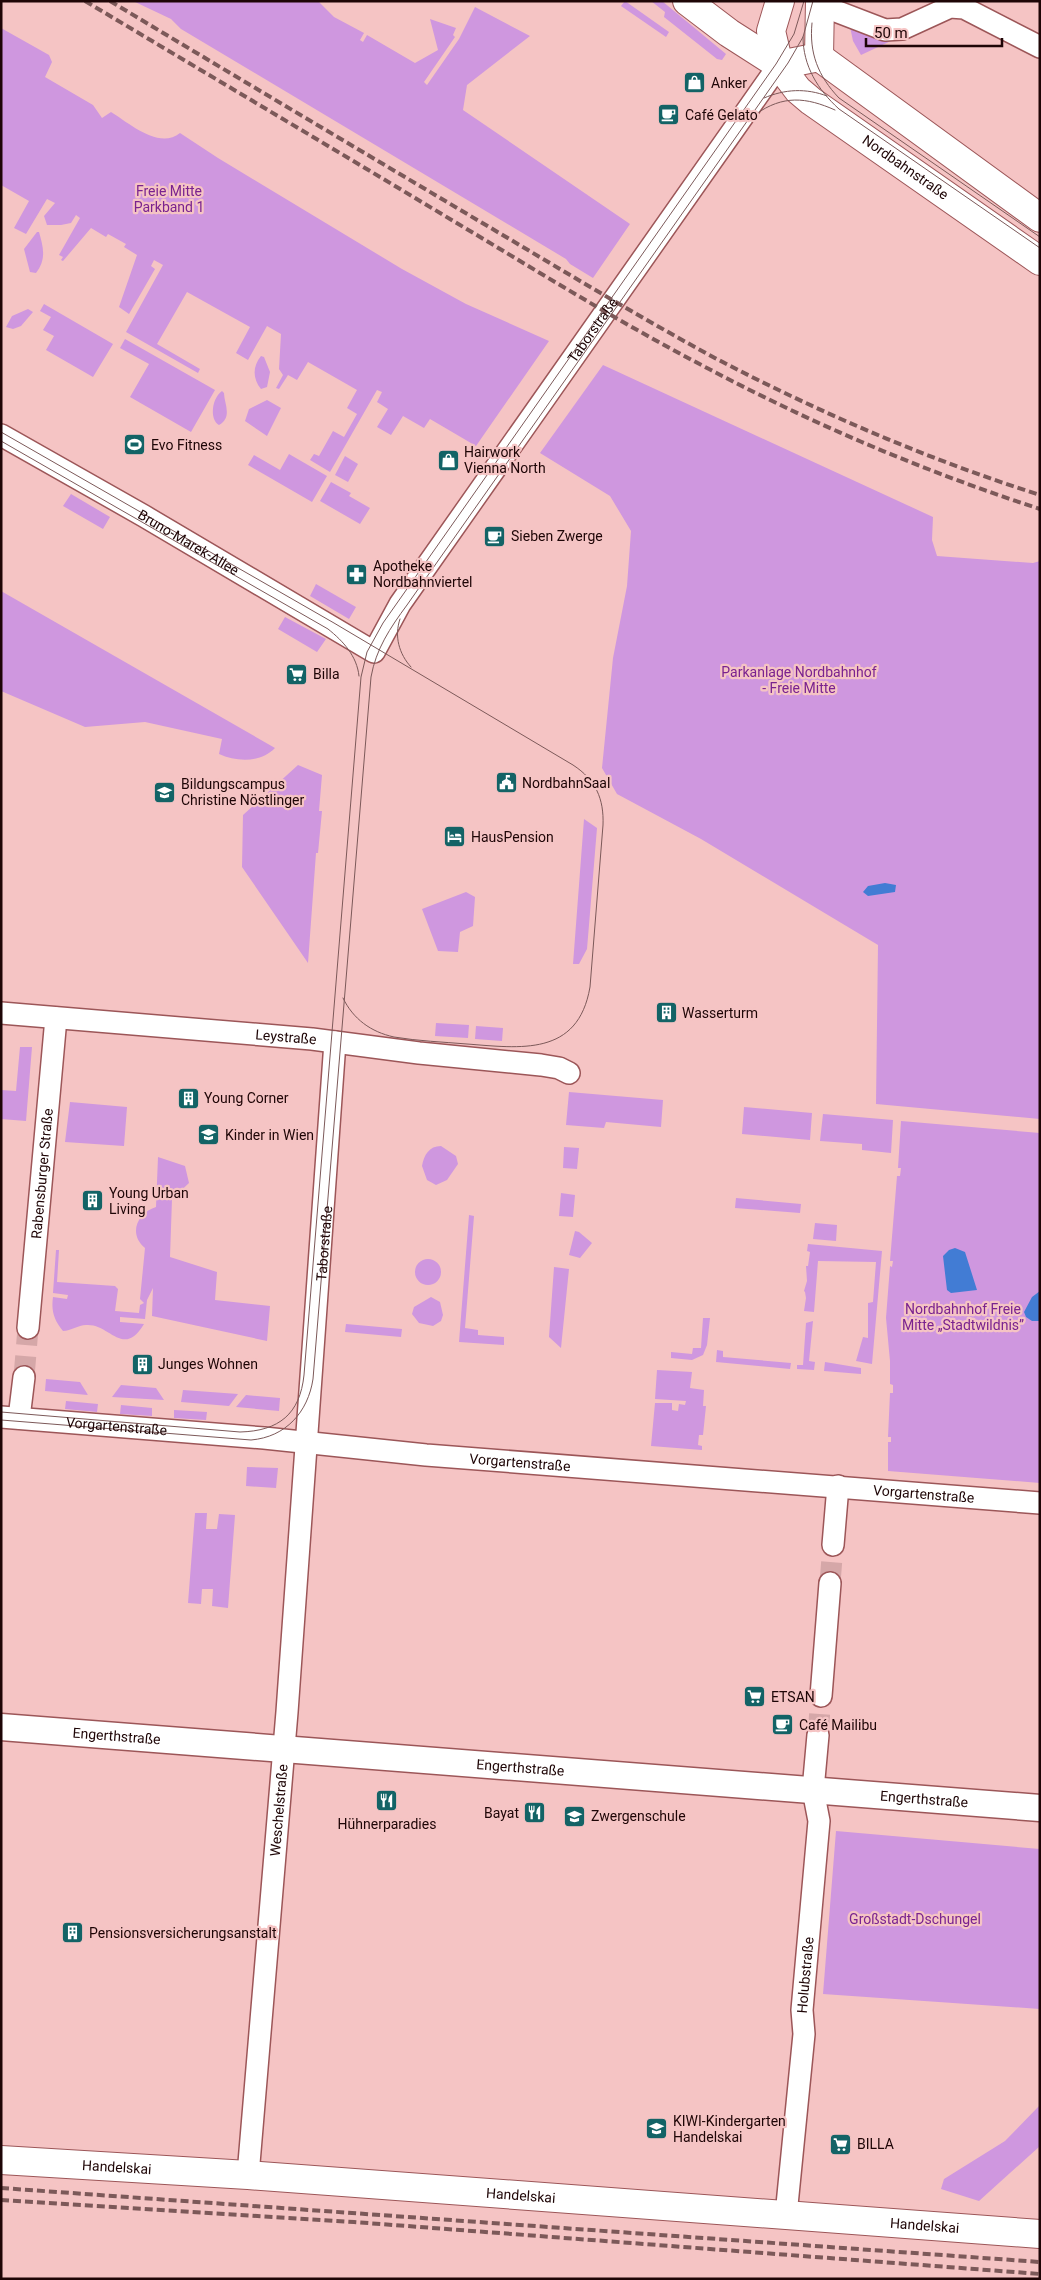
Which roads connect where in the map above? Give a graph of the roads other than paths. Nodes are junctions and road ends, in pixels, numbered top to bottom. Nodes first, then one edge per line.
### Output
1 (687, 1) edge
2 (780, 1) edge
3 (820, 1) edge
4 (826, 1) edge
5 (1040, 47) edge
6 (819, 57) junction
7 (779, 65) junction
8 (1040, 218) edge
9 (1040, 261) edge
10 (1, 435) edge
11 (374, 652) joint
12 (1, 1013) edge
13 (56, 1018) junction
14 (335, 1042) junction
15 (569, 1073) dead end
16 (28, 1328) tunnel mouth
17 (24, 1377) tunnel mouth
18 (10, 1417) edge
19 (307, 1444) junction
20 (838, 1486) junction
21 (1040, 1503) edge
22 (833, 1545) tunnel mouth
23 (830, 1583) tunnel mouth
24 (821, 1696) tunnel mouth
25 (1, 1727) edge
26 (818, 1734) tunnel mouth
27 (284, 1747) junction
28 (814, 1790) junction
29 (1040, 1808) edge
30 (1, 2160) edge
31 (248, 2175) junction
32 (786, 2215) junction
33 (1040, 2234) edge

1 - 7 main road, Nordbahnstraße
2 - 7 main road
3 - 6 main road
4 - 5 street
6 - 7 main road
6 - 8 main road
7 - 9 main road, Nordbahnstraße
7 - 11 street, Taborstraße
10 - 11 street, Bruno-Marek-Allee
12 - 13 street, Leystraße
13 - 14 street, Leystraße
13 - 16 street, Rabensburger Straße
14 - 15 street, Leystraße
14 - 19 street, Taborstraße
17 - 18 street
18 - 19 street, Vorgartenstraße
19 - 20 street, Vorgartenstraße
19 - 27 street, Weschelstraße
20 - 21 street, Vorgartenstraße
20 - 22 street
23 - 24 street
25 - 27 street, Engerthstraße
26 - 28 street, Holubstraße
27 - 28 street, Engerthstraße
27 - 31 street, Weschelstraße
28 - 29 street, Engerthstraße
28 - 32 street, Holubstraße
30 - 31 main road, Handelskai
31 - 32 main road, Handelskai
32 - 33 main road, Handelskai

